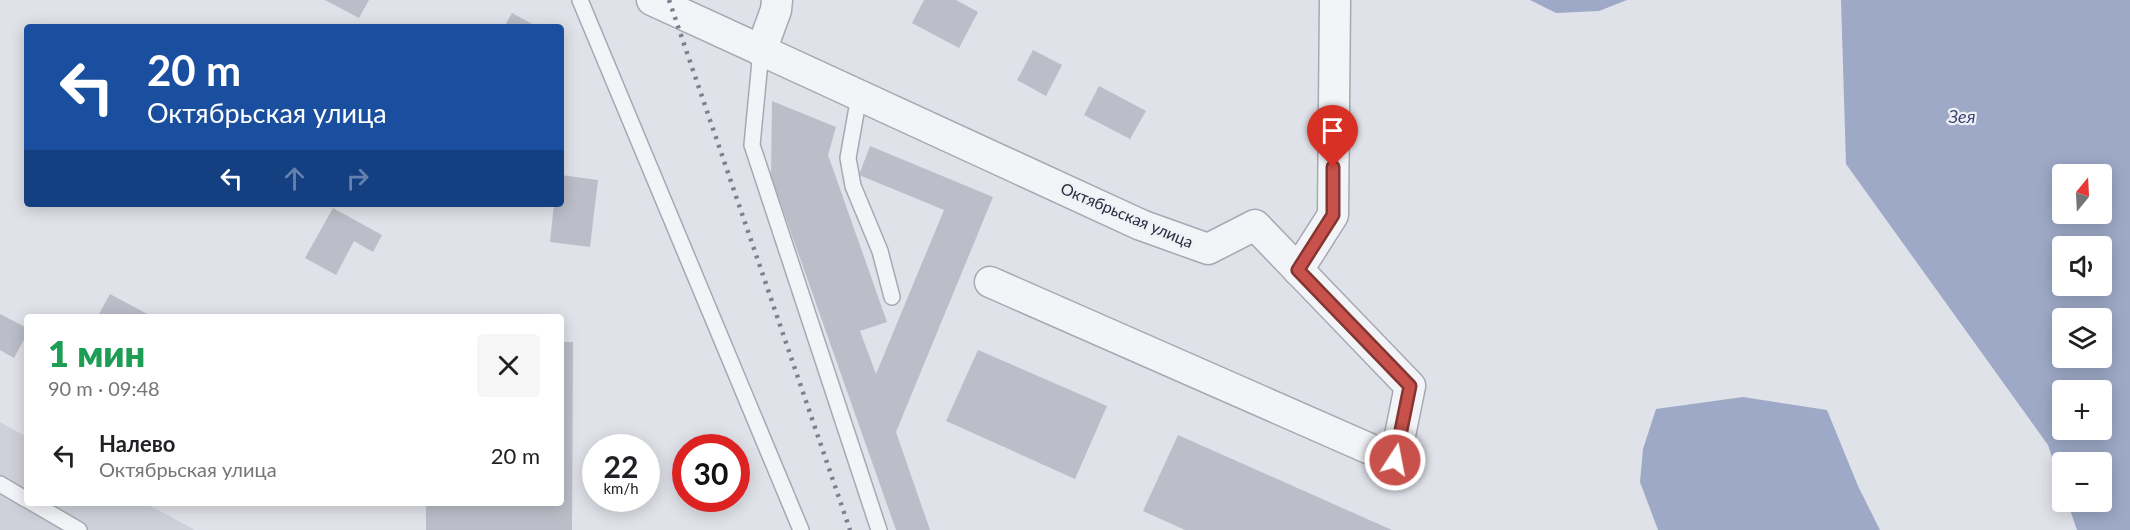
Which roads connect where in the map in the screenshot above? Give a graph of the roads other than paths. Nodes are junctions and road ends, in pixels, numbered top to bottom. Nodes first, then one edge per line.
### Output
1 (580, 0) edge
2 (652, 0) edge
3 (777, 0) edge
4 (1335, 0) edge
5 (761, 51) junction
6 (859, 96) junction
7 (1298, 270) junction
8 (990, 282) dead end
9 (891, 297) dead end
10 (0, 484) edge
11 (24, 498) edge
12 (38, 506) edge
13 (79, 530) edge
14 (801, 530) edge
15 (879, 530) edge

1 - 14 lane
2 - 5 street, Октябрьская улица
3 - 5 street
4 - 7 street
5 - 6 street, Октябрьская улица
5 - 15 lane
6 - 7 street, Октябрьская улица
6 - 9 lane
7 - 8 street, Октябрьская улица
10 - 11 lane
12 - 13 lane

